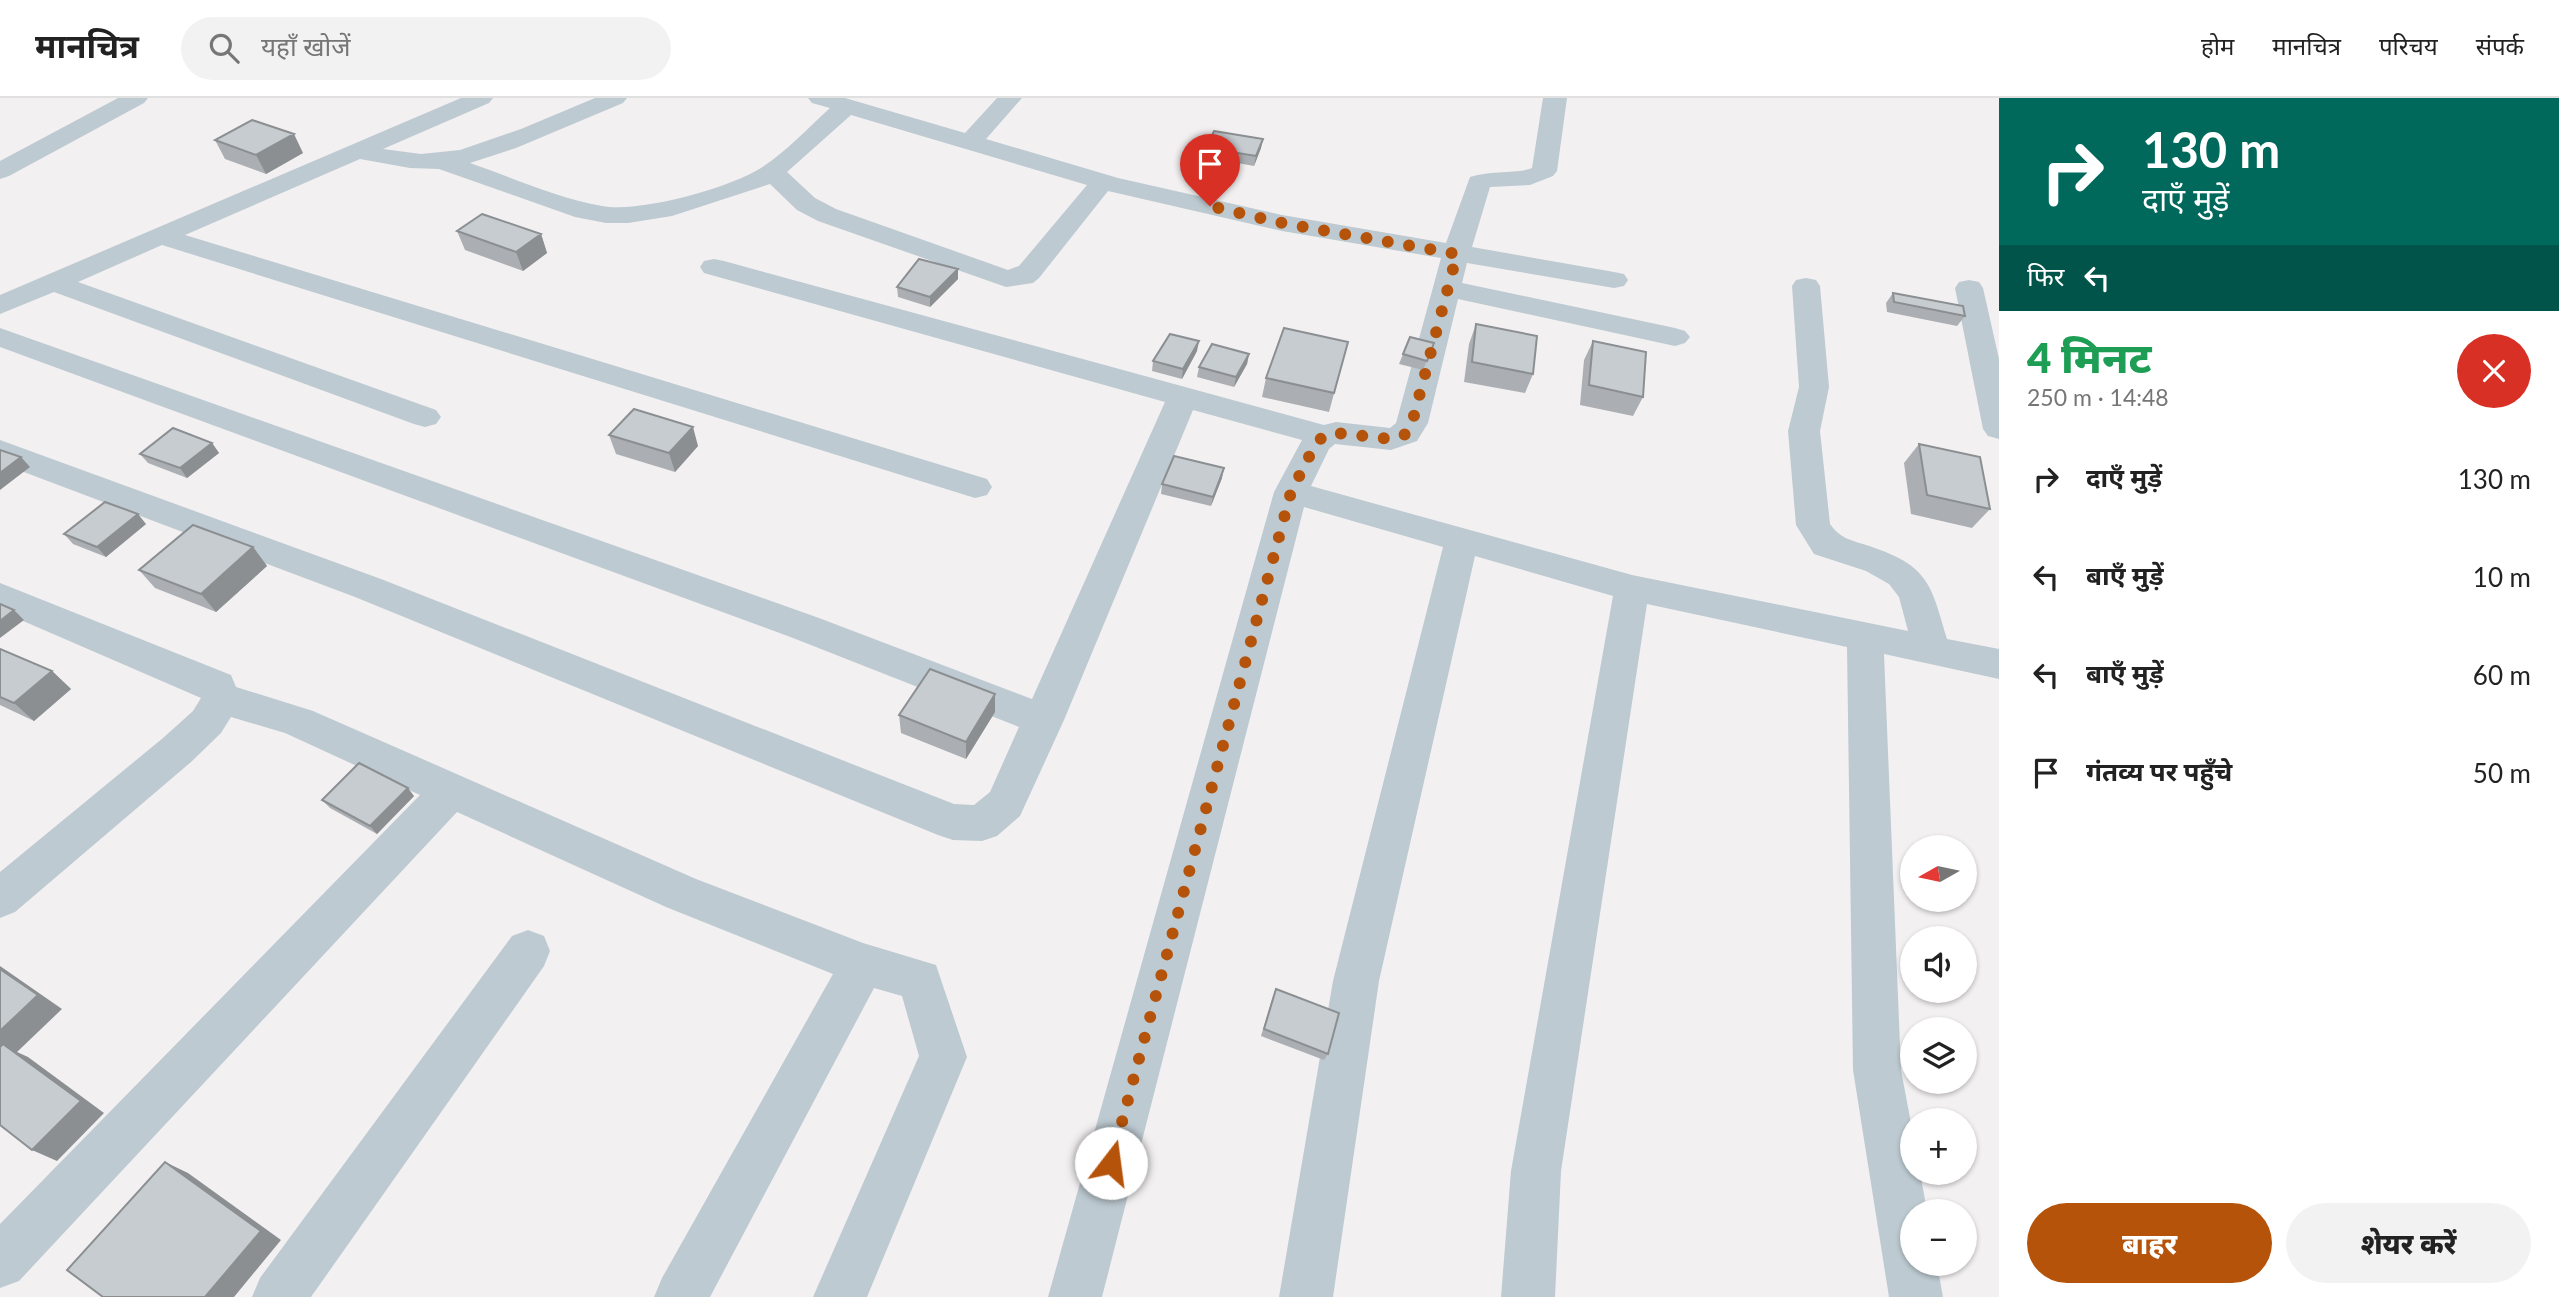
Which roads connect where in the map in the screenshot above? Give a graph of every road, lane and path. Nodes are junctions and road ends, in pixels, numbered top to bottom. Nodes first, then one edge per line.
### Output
1 (135, 98) edge
2 (418, 98) edge
3 (615, 98) edge
4 (820, 98) edge
5 (1010, 98) edge
6 (1555, 98) edge
7 (470, 102) edge
8 (846, 106) junction
9 (970, 142) junction
10 (356, 151) junction
11 (441, 161) junction
12 (0, 171) edge
13 (772, 172) junction
14 (1103, 181) junction
15 (160, 236) junction
16 (1457, 254) junction
17 (714, 267) dead end
18 (1615, 280) dead end
19 (53, 282) junction
20 (1806, 286) dead end
21 (1969, 288) dead end
22 (1449, 289) junction
23 (0, 304) edge
24 (0, 337) edge
25 (1675, 337) dead end
26 (1182, 399) junction
27 (425, 417) dead end
28 (1999, 429) edge
29 (1324, 436) junction
30 (0, 450) edge
31 (975, 487) dead end
32 (1291, 492) junction
33 (1462, 538) junction
34 (1632, 589) junction
35 (0, 596) edge
36 (1865, 637) junction
37 (1931, 650) junction
38 (1999, 664) edge
39 (220, 699) junction
40 (1044, 720) junction
41 (452, 789) junction
42 (0, 898) edge
43 (528, 951) dead end
44 (863, 964) junction
45 (0, 1262) edge
46 (279, 1297) edge
47 (681, 1297) edge
48 (840, 1297) edge
49 (1075, 1297) edge
50 (1306, 1297) edge
51 (1528, 1297) edge
52 (1916, 1297) edge

1 - 12 street
2 - 7 street
3 - 11 street
4 - 8 street
5 - 9 street
6 - 16 street
7 - 10 street
8 - 9 street
8 - 13 street
9 - 14 street
10 - 11 street
10 - 15 street
11 - 13 street
13 - 14 street
14 - 16 street
15 - 19 street
15 - 31 street
16 - 18 street
16 - 22 street
17 - 26 street
19 - 23 street
19 - 27 street
20 - 37 street
21 - 28 street
22 - 25 street
22 - 29 street
24 - 40 street
26 - 29 street
26 - 40 street
29 - 32 street
30 - 40 street
32 - 33 street
32 - 49 street
33 - 34 street
33 - 50 street
34 - 36 street
34 - 51 street
35 - 39 street
36 - 37 street
36 - 52 street
37 - 38 street
39 - 41 street
39 - 42 street
41 - 44 street
41 - 45 street
43 - 46 street
44 - 47 street
44 - 48 street

